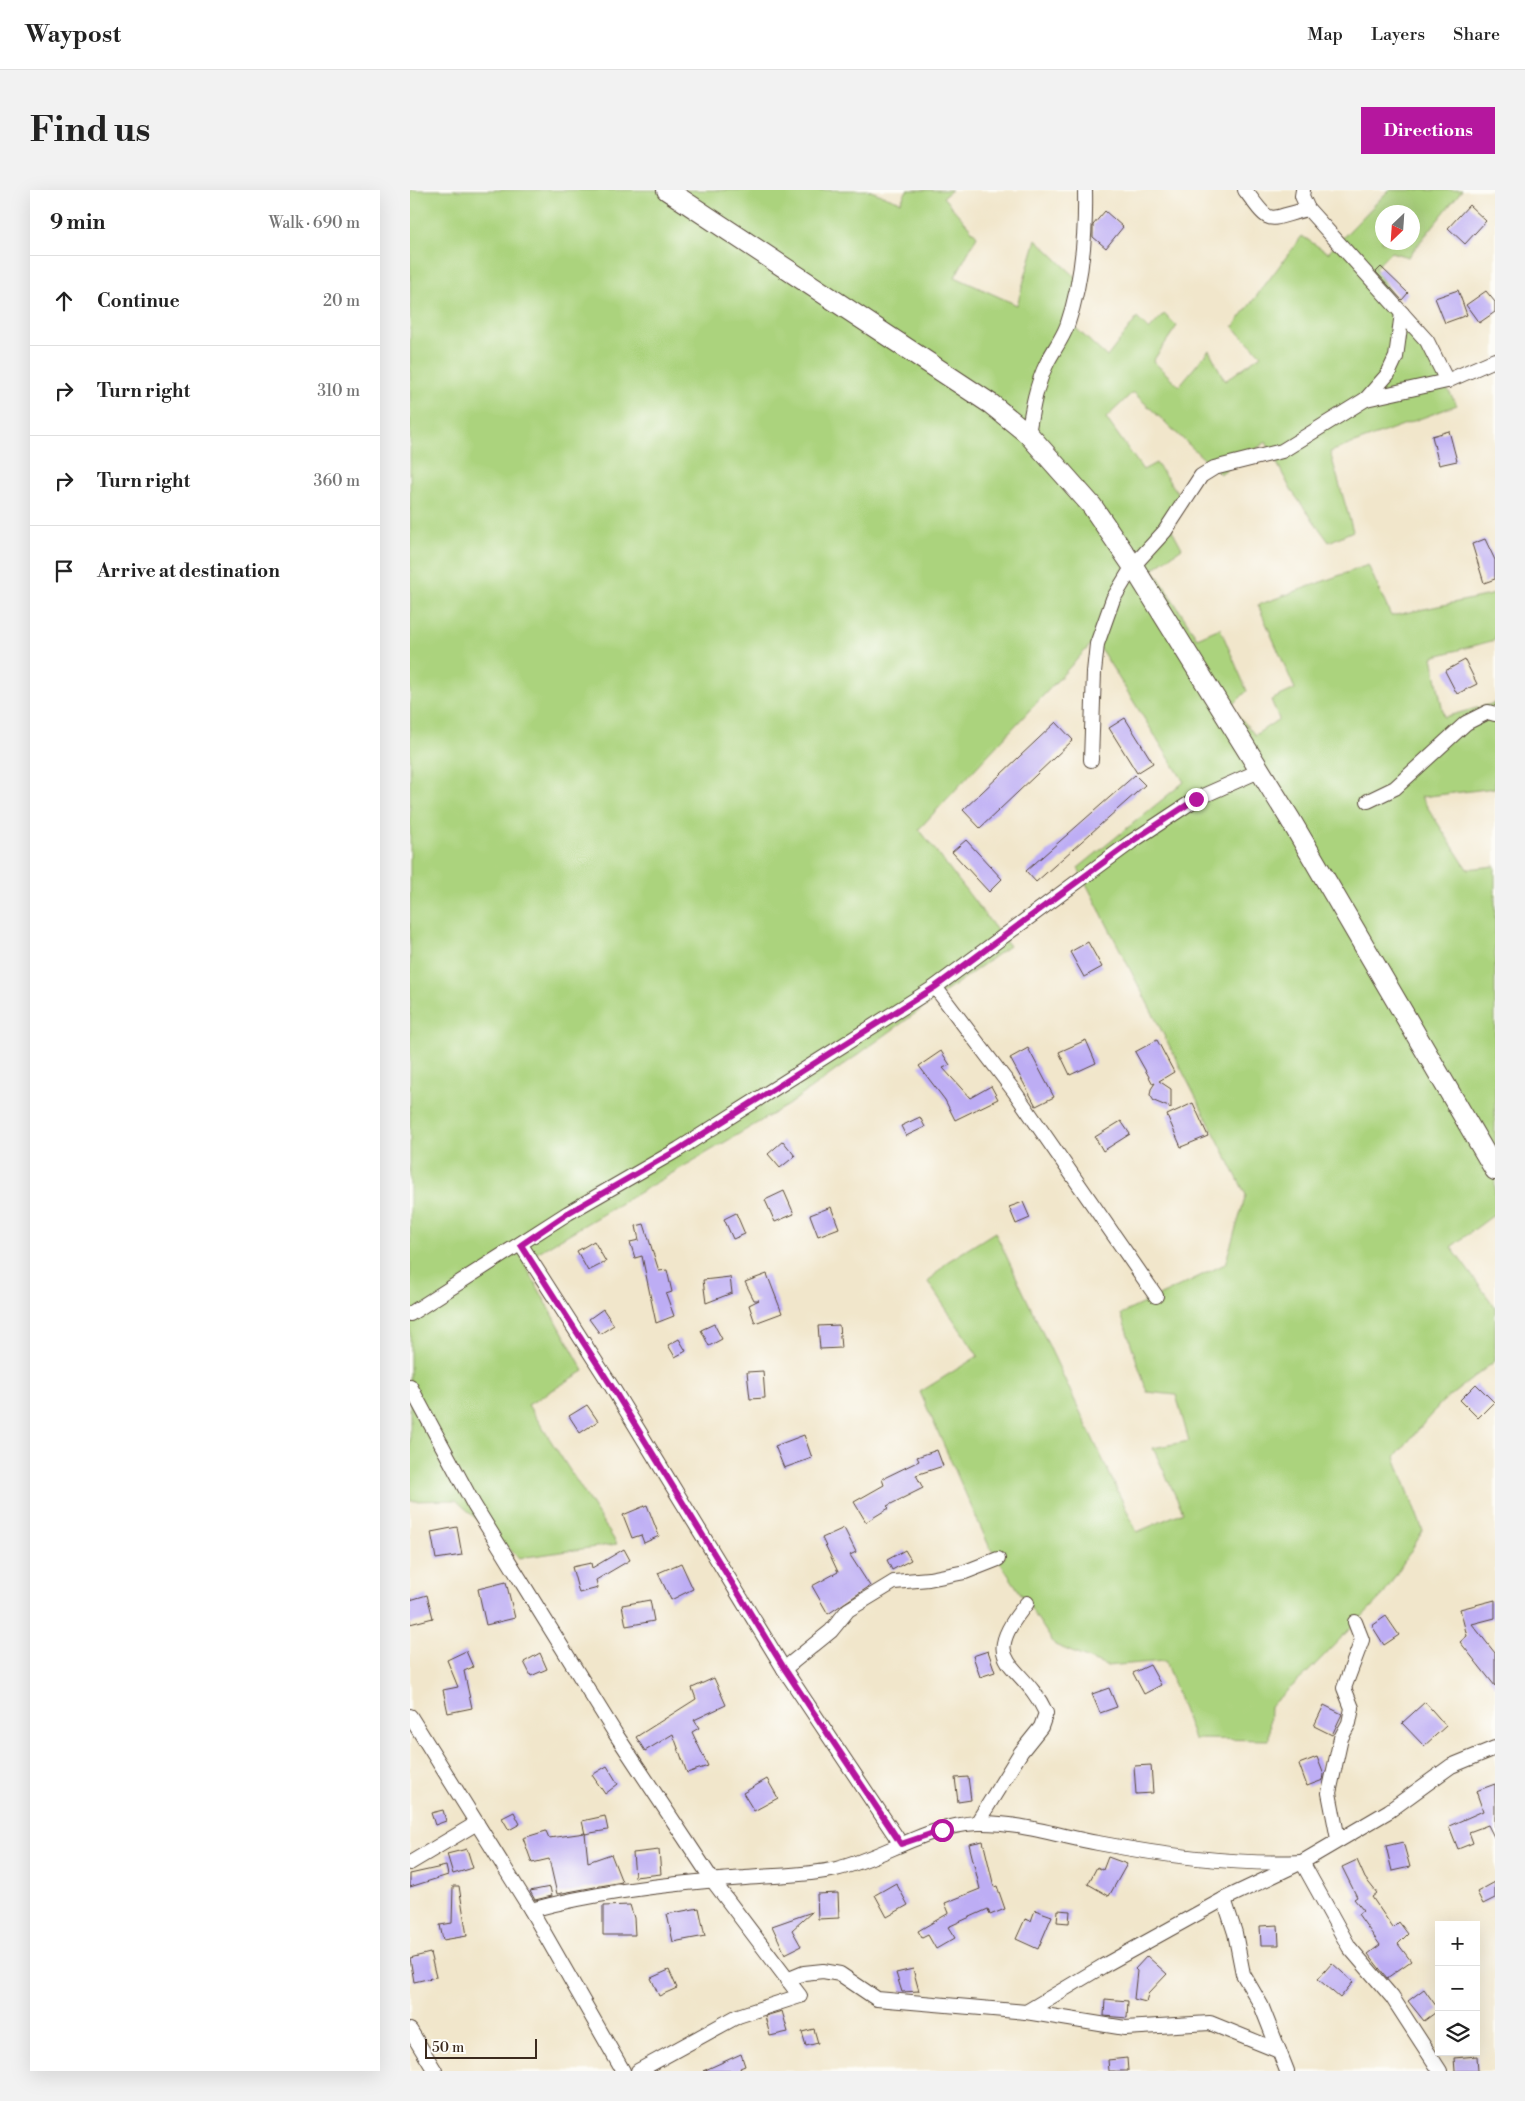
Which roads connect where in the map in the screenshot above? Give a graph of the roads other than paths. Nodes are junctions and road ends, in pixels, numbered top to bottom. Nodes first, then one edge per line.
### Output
1 (667, 190) edge
2 (1086, 190) edge
3 (1245, 190) edge
4 (1303, 190) edge
5 (1308, 209) junction
6 (1402, 313) junction
7 (1495, 360) edge
8 (1447, 381) junction
9 (1366, 398) junction
10 (1028, 434) junction
11 (1133, 566) junction
12 (1495, 714) edge
13 (1091, 760) dead end
14 (1259, 771) junction
15 (1368, 801) dead end
16 (935, 987) junction
17 (1495, 1170) edge
18 (521, 1245) junction
19 (1156, 1296) dead end
20 (410, 1314) edge
21 (410, 1386) edge
22 (998, 1559) dead end
23 (1027, 1604) dead end
24 (1355, 1622) dead end
25 (784, 1668) junction
26 (410, 1716) edge
27 (1495, 1748) edge
28 (477, 1823) junction
29 (977, 1823) junction
30 (1338, 1839) junction
31 (901, 1844) junction
32 (1302, 1862) junction
33 (410, 1863) edge
34 (713, 1881) junction
35 (1224, 1899) junction
36 (531, 1910) junction
37 (787, 1980) junction
38 (1026, 2012) junction
39 (410, 2030) edge
40 (1279, 2050) junction
41 (435, 2071) edge
42 (623, 2071) edge
43 (638, 2071) edge
44 (1287, 2071) edge
45 (1440, 2071) edge

1 - 10 main road
2 - 10 street
3 - 5 street
4 - 5 street
5 - 6 street
6 - 8 street
6 - 9 street
7 - 8 street
8 - 9 street
9 - 11 street
10 - 11 main road
11 - 13 street
11 - 14 main road
12 - 15 street
14 - 16 street
14 - 17 main road
16 - 18 street
16 - 19 street
18 - 20 street
18 - 25 street
21 - 34 street
22 - 25 street
23 - 29 street
24 - 30 street
25 - 31 street
26 - 28 street
27 - 30 street
28 - 33 street
28 - 36 street
29 - 31 street
29 - 32 street
30 - 32 street
31 - 34 street
32 - 35 street
32 - 45 street
34 - 36 street
34 - 37 street
35 - 38 street
35 - 40 street
36 - 42 street
37 - 38 street
37 - 43 street
38 - 40 street
39 - 41 street
40 - 44 street

